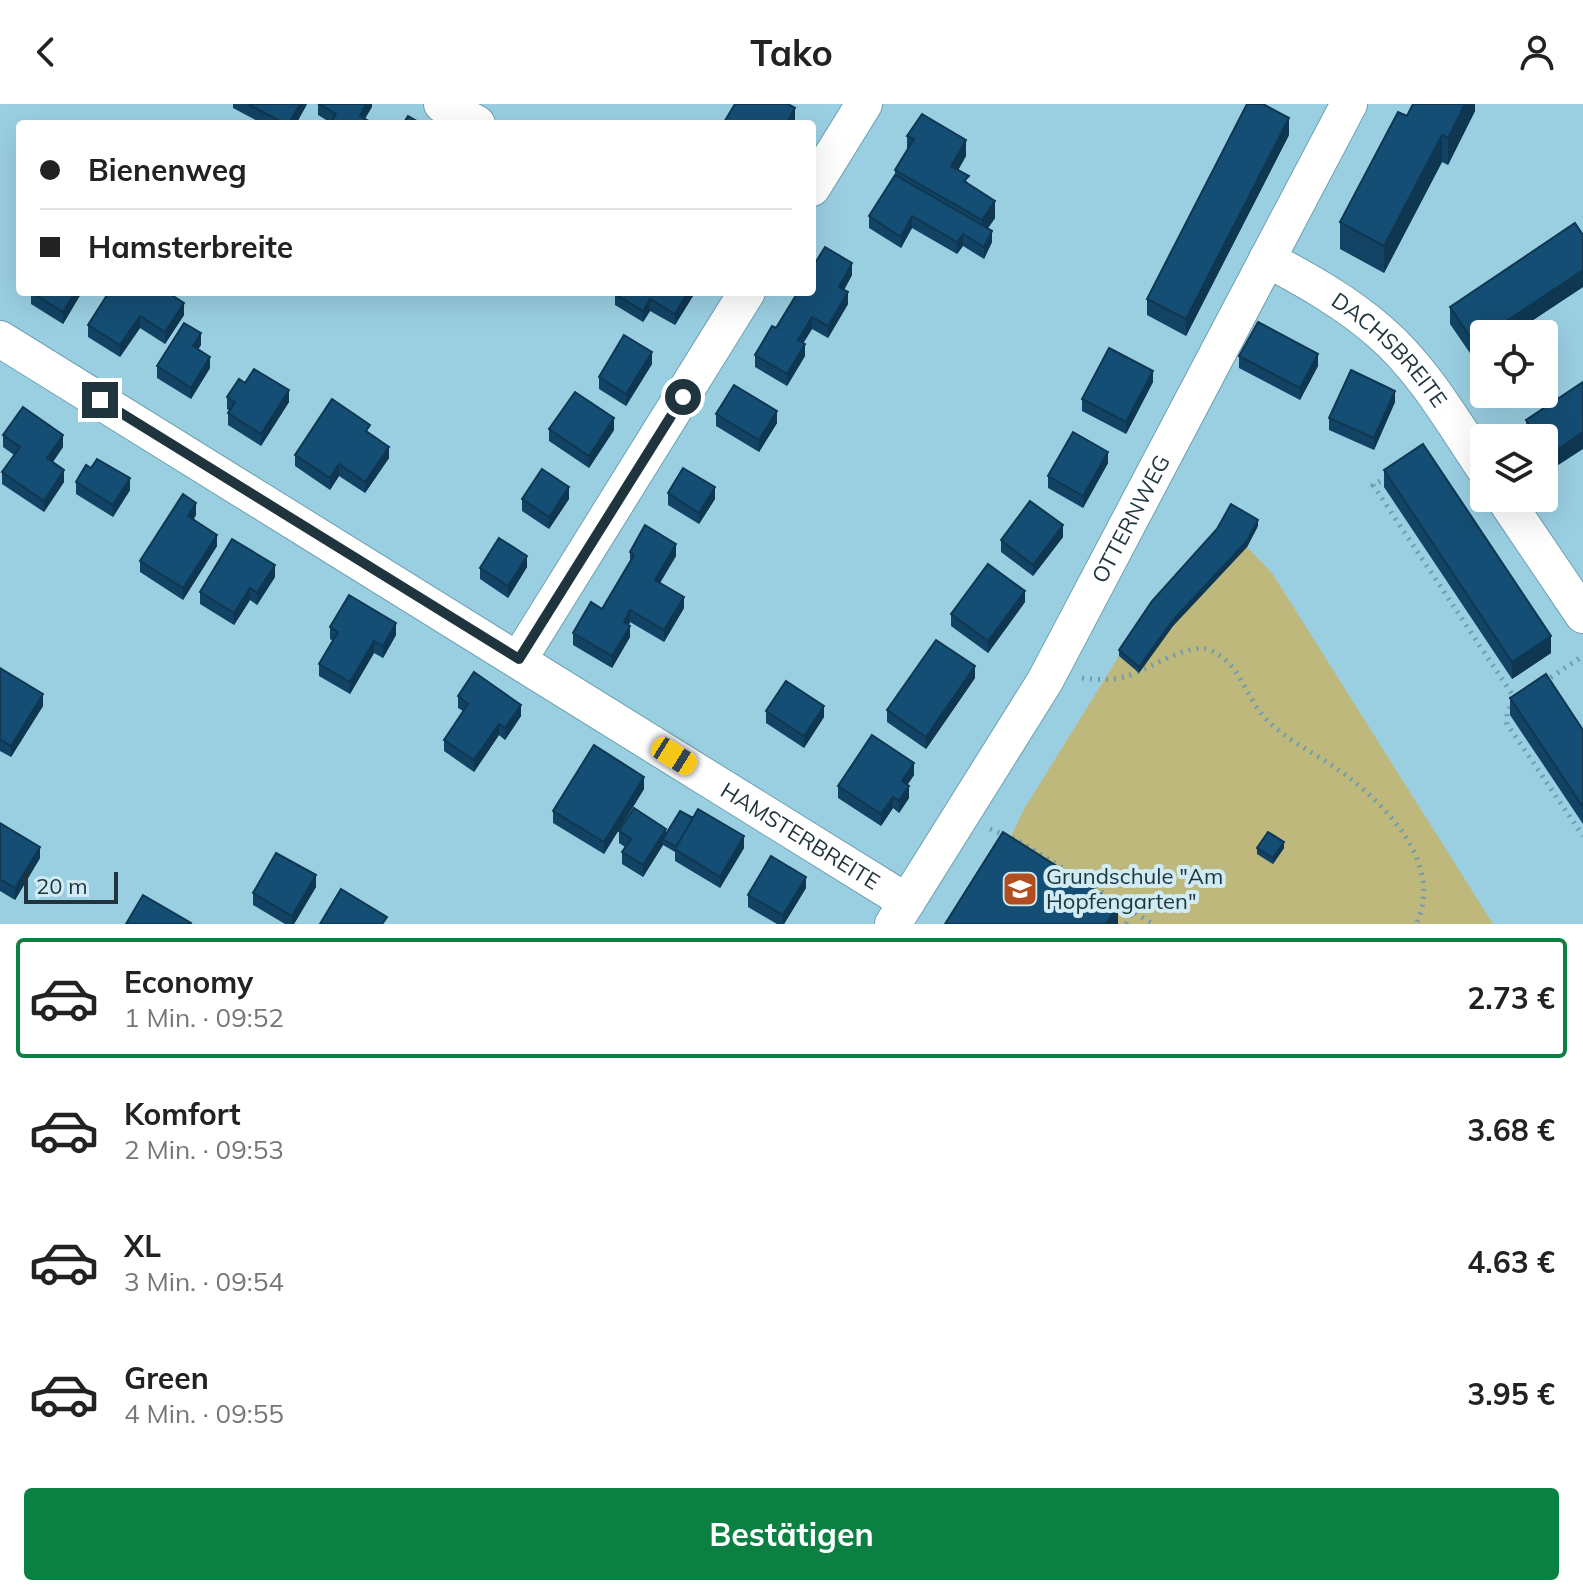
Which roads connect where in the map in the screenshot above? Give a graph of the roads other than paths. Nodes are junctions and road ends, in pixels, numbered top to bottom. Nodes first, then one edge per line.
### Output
1 (442, 104) edge
2 (864, 104) edge
3 (1349, 104) edge
4 (470, 120) edge
5 (816, 182) edge
6 (1267, 259) junction
7 (745, 296) edge
8 (0, 339) edge
9 (1470, 447) edge
10 (1513, 512) edge
11 (1583, 615) edge
12 (519, 659) junction
13 (900, 913) edge

1 - 4 street
2 - 5 street
3 - 6 street, OTTERNWEG
6 - 9 street, DACHSBREITE
6 - 13 street, OTTERNWEG
7 - 12 street
8 - 12 street, HAMSTERBREITE
10 - 11 street
12 - 13 street, HAMSTERBREITE

